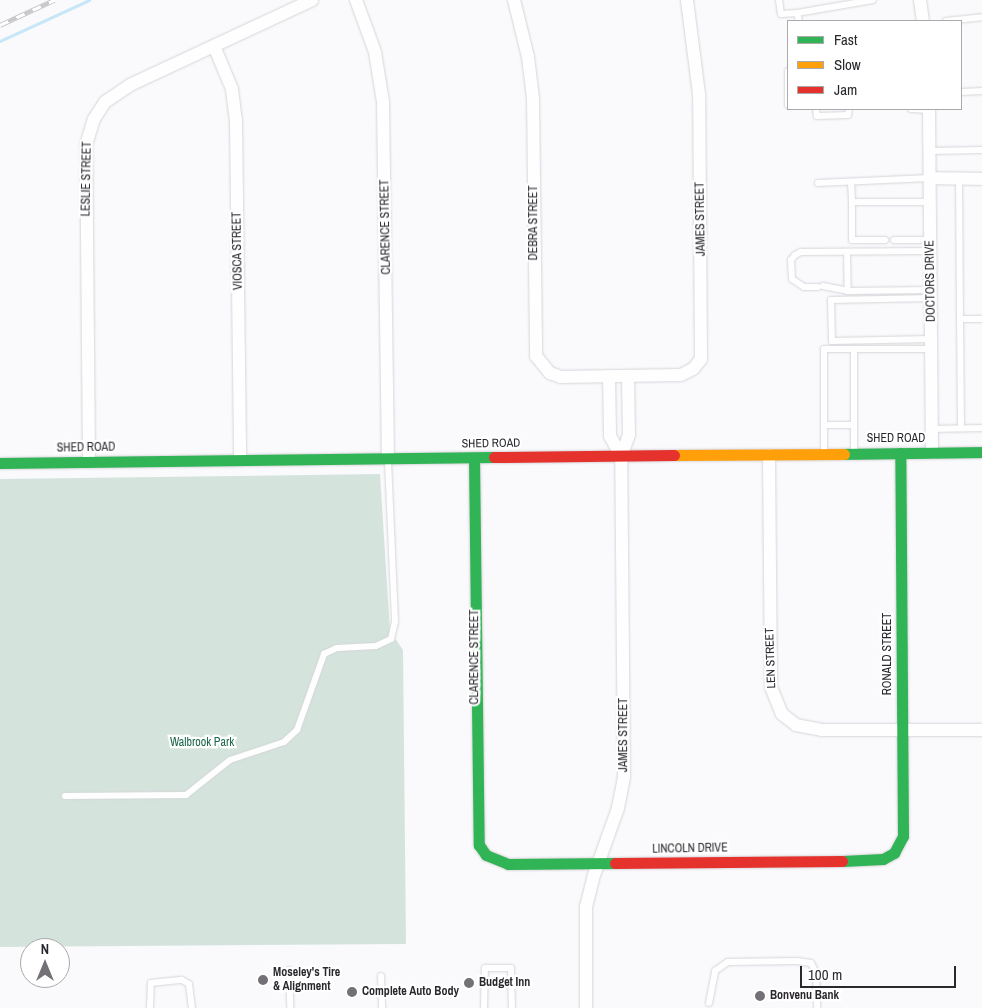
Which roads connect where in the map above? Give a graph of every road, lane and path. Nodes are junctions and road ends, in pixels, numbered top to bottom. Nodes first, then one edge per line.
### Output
1 (312, 0) edge
2 (356, 0) edge
3 (514, 0) edge
4 (687, 0) edge
5 (779, 0) edge
6 (873, 0) edge
7 (920, 0) edge
8 (839, 3) edge
9 (798, 13) junction
10 (982, 17) edge
11 (799, 20) edge
12 (923, 20) edge
13 (955, 20) edge
14 (214, 46) junction
15 (982, 91) edge
16 (962, 92) edge
17 (816, 110) edge
18 (849, 110) edge
19 (929, 110) edge
20 (982, 150) edge
21 (930, 151) junction
22 (930, 178) junction
23 (959, 178) junction
24 (982, 179) edge
25 (851, 182) junction
26 (818, 183) dead end
27 (852, 202) junction
28 (930, 202) junction
29 (852, 240) junction
30 (885, 240) dead end
31 (894, 240) dead end
32 (931, 245) junction
33 (850, 252) junction
34 (848, 291) junction
35 (932, 294) junction
36 (960, 319) junction
37 (982, 319) edge
38 (932, 344) junction
39 (854, 349) junction
40 (618, 376) junction
41 (824, 425) junction
42 (854, 425) junction
43 (961, 428) junction
44 (982, 428) edge
45 (932, 429) junction
46 (982, 452) edge
47 (854, 453) junction
48 (900, 453) junction
49 (932, 453) junction
50 (824, 454) junction
51 (769, 455) junction
52 (621, 456) junction
53 (474, 458) junction
54 (388, 459) junction
55 (240, 460) junction
56 (89, 461) junction
57 (0, 463) edge
58 (902, 730) junction
59 (982, 730) edge
60 (65, 796) dead end
61 (894, 853) joint
62 (486, 855) joint
63 (598, 864) junction
64 (288, 970) dead end
65 (381, 976) dead end
66 (709, 1003) dead end
67 (150, 1008) edge
68 (192, 1008) edge
69 (290, 1008) edge
70 (382, 1008) edge
71 (484, 1008) edge
72 (512, 1008) edge
73 (586, 1008) edge
74 (817, 1008) edge

1 - 14 street, LESLIE STREET
2 - 54 street, CLARENCE STREET
3 - 40 street, DEBRA STREET
4 - 40 street, JAMES STREET
5 - 9 lane
6 - 8 lane
7 - 12 street
8 - 9 lane
9 - 11 lane
10 - 13 lane
14 - 55 street, VIOSCA STREET
14 - 56 street, LESLIE STREET
15 - 16 lane
17 - 18 lane
19 - 21 street, DOCTORS DRIVE
20 - 21 lane
21 - 22 street, DOCTORS DRIVE
22 - 23 street
22 - 25 lane
22 - 28 street, DOCTORS DRIVE
23 - 24 street
23 - 36 lane
25 - 26 lane
25 - 27 lane
27 - 28 lane
27 - 29 lane
28 - 32 street, DOCTORS DRIVE
29 - 30 lane
29 - 33 lane
31 - 32 lane
32 - 33 lane
32 - 35 street, DOCTORS DRIVE
33 - 34 lane
33 - 34 lane
34 - 35 lane
35 - 38 street, DOCTORS DRIVE
35 - 38 lane
36 - 37 lane
36 - 43 lane
38 - 39 lane
38 - 45 street, DOCTORS DRIVE
39 - 41 lane
39 - 42 lane
40 - 52 street, JAMES STREET
40 - 52 street, JAMES STREET
41 - 42 lane
41 - 50 lane
42 - 47 lane
43 - 44 lane
43 - 45 lane
45 - 49 street, DOCTORS DRIVE
46 - 49 street, SHED ROAD
47 - 48 street, SHED ROAD
47 - 50 street, SHED ROAD
48 - 49 street, SHED ROAD
48 - 58 street, RONALD STREET
50 - 51 street, SHED ROAD
51 - 52 street, SHED ROAD
51 - 58 street, LEN STREET
52 - 53 street, SHED ROAD
52 - 63 street, JAMES STREET
53 - 54 street, SHED ROAD
53 - 62 street, CLARENCE STREET
54 - 55 street, SHED ROAD
54 - 60 lane
55 - 56 street, SHED ROAD
56 - 57 street, SHED ROAD
58 - 59 street, LEN STREET
58 - 61 street, RONALD STREET
61 - 63 street, LINCOLN DRIVE
62 - 63 street, LINCOLN DRIVE
63 - 73 street, JAMES STREET
64 - 69 lane
65 - 70 lane
66 - 74 lane
67 - 68 lane
71 - 72 lane

